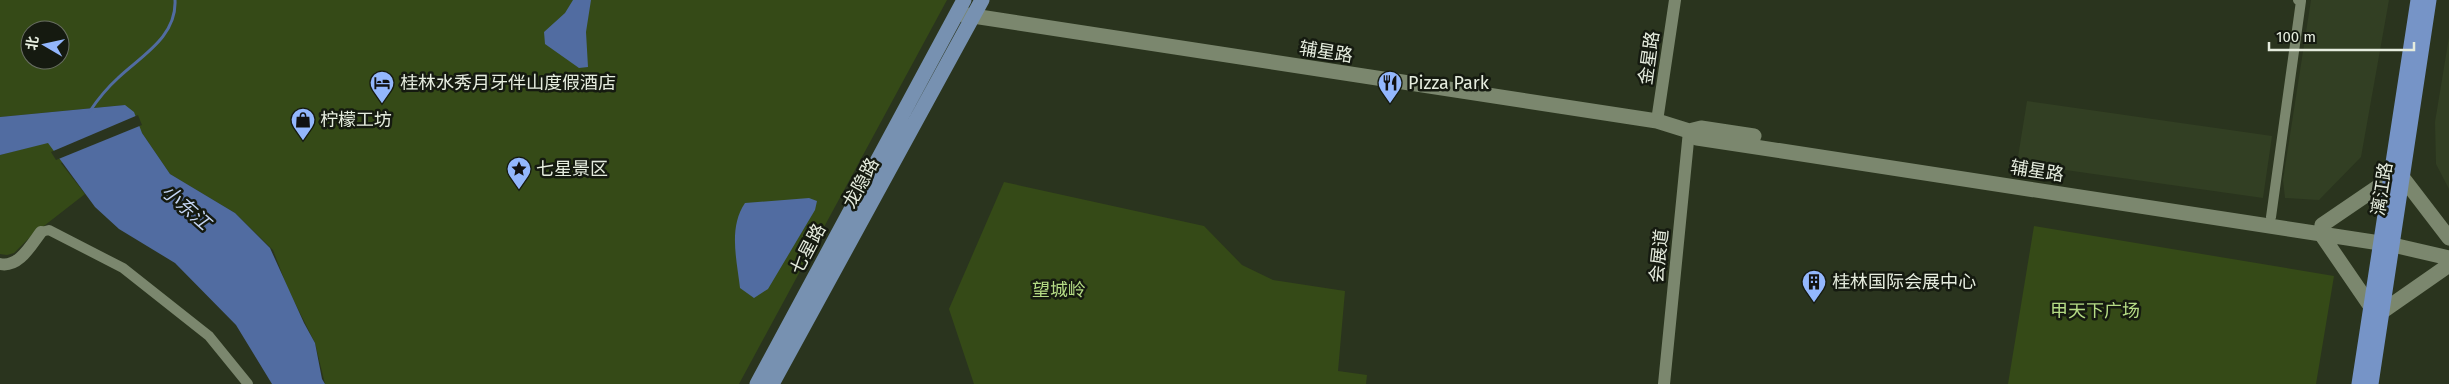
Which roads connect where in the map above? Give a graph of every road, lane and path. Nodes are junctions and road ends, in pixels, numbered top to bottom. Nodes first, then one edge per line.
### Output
1 (964, 0) edge
2 (982, 0) edge
3 (1675, 0) edge
4 (2298, 0) edge
5 (2418, 0) edge
6 (2430, 0) edge
7 (956, 14) junction
8 (974, 17) junction
9 (1657, 121) junction
10 (1689, 131) junction
11 (2397, 178) junction
12 (2271, 217) junction
13 (2321, 229) junction
14 (41, 232) joint
15 (2449, 238) edge
16 (2388, 240) junction
17 (2449, 248) edge
18 (2449, 258) edge
19 (0, 264) edge
20 (2449, 265) edge
21 (2377, 309) junction
22 (248, 384) edge
23 (757, 384) edge
24 (772, 384) edge
25 (1664, 384) edge
26 (2360, 384) edge
27 (2371, 384) edge

1 - 7 main road, 七星路
2 - 8 main road, 龙隐路
3 - 9 street, 金星路
4 - 12 street
5 - 11 highway, 漓江路
6 - 11 highway, 漓江路
7 - 8 main road, 辅星路
7 - 23 main road, 七星路
8 - 9 main road, 辅星路
8 - 24 main road, 龙隐路
9 - 10 main road, 辅星路
10 - 12 main road, 辅星路
10 - 13 main road, 辅星路
10 - 25 street, 会展道
11 - 13 main road
11 - 15 main road
11 - 16 highway, 漓江路
12 - 13 main road, 辅星路
13 - 16 main road, 辅星路
13 - 21 main road
14 - 19 street
14 - 22 street
16 - 17 main road
16 - 18 main road
16 - 21 highway, 漓江路
20 - 21 main road
21 - 26 highway, 漓江路
21 - 27 highway, 漓江路

